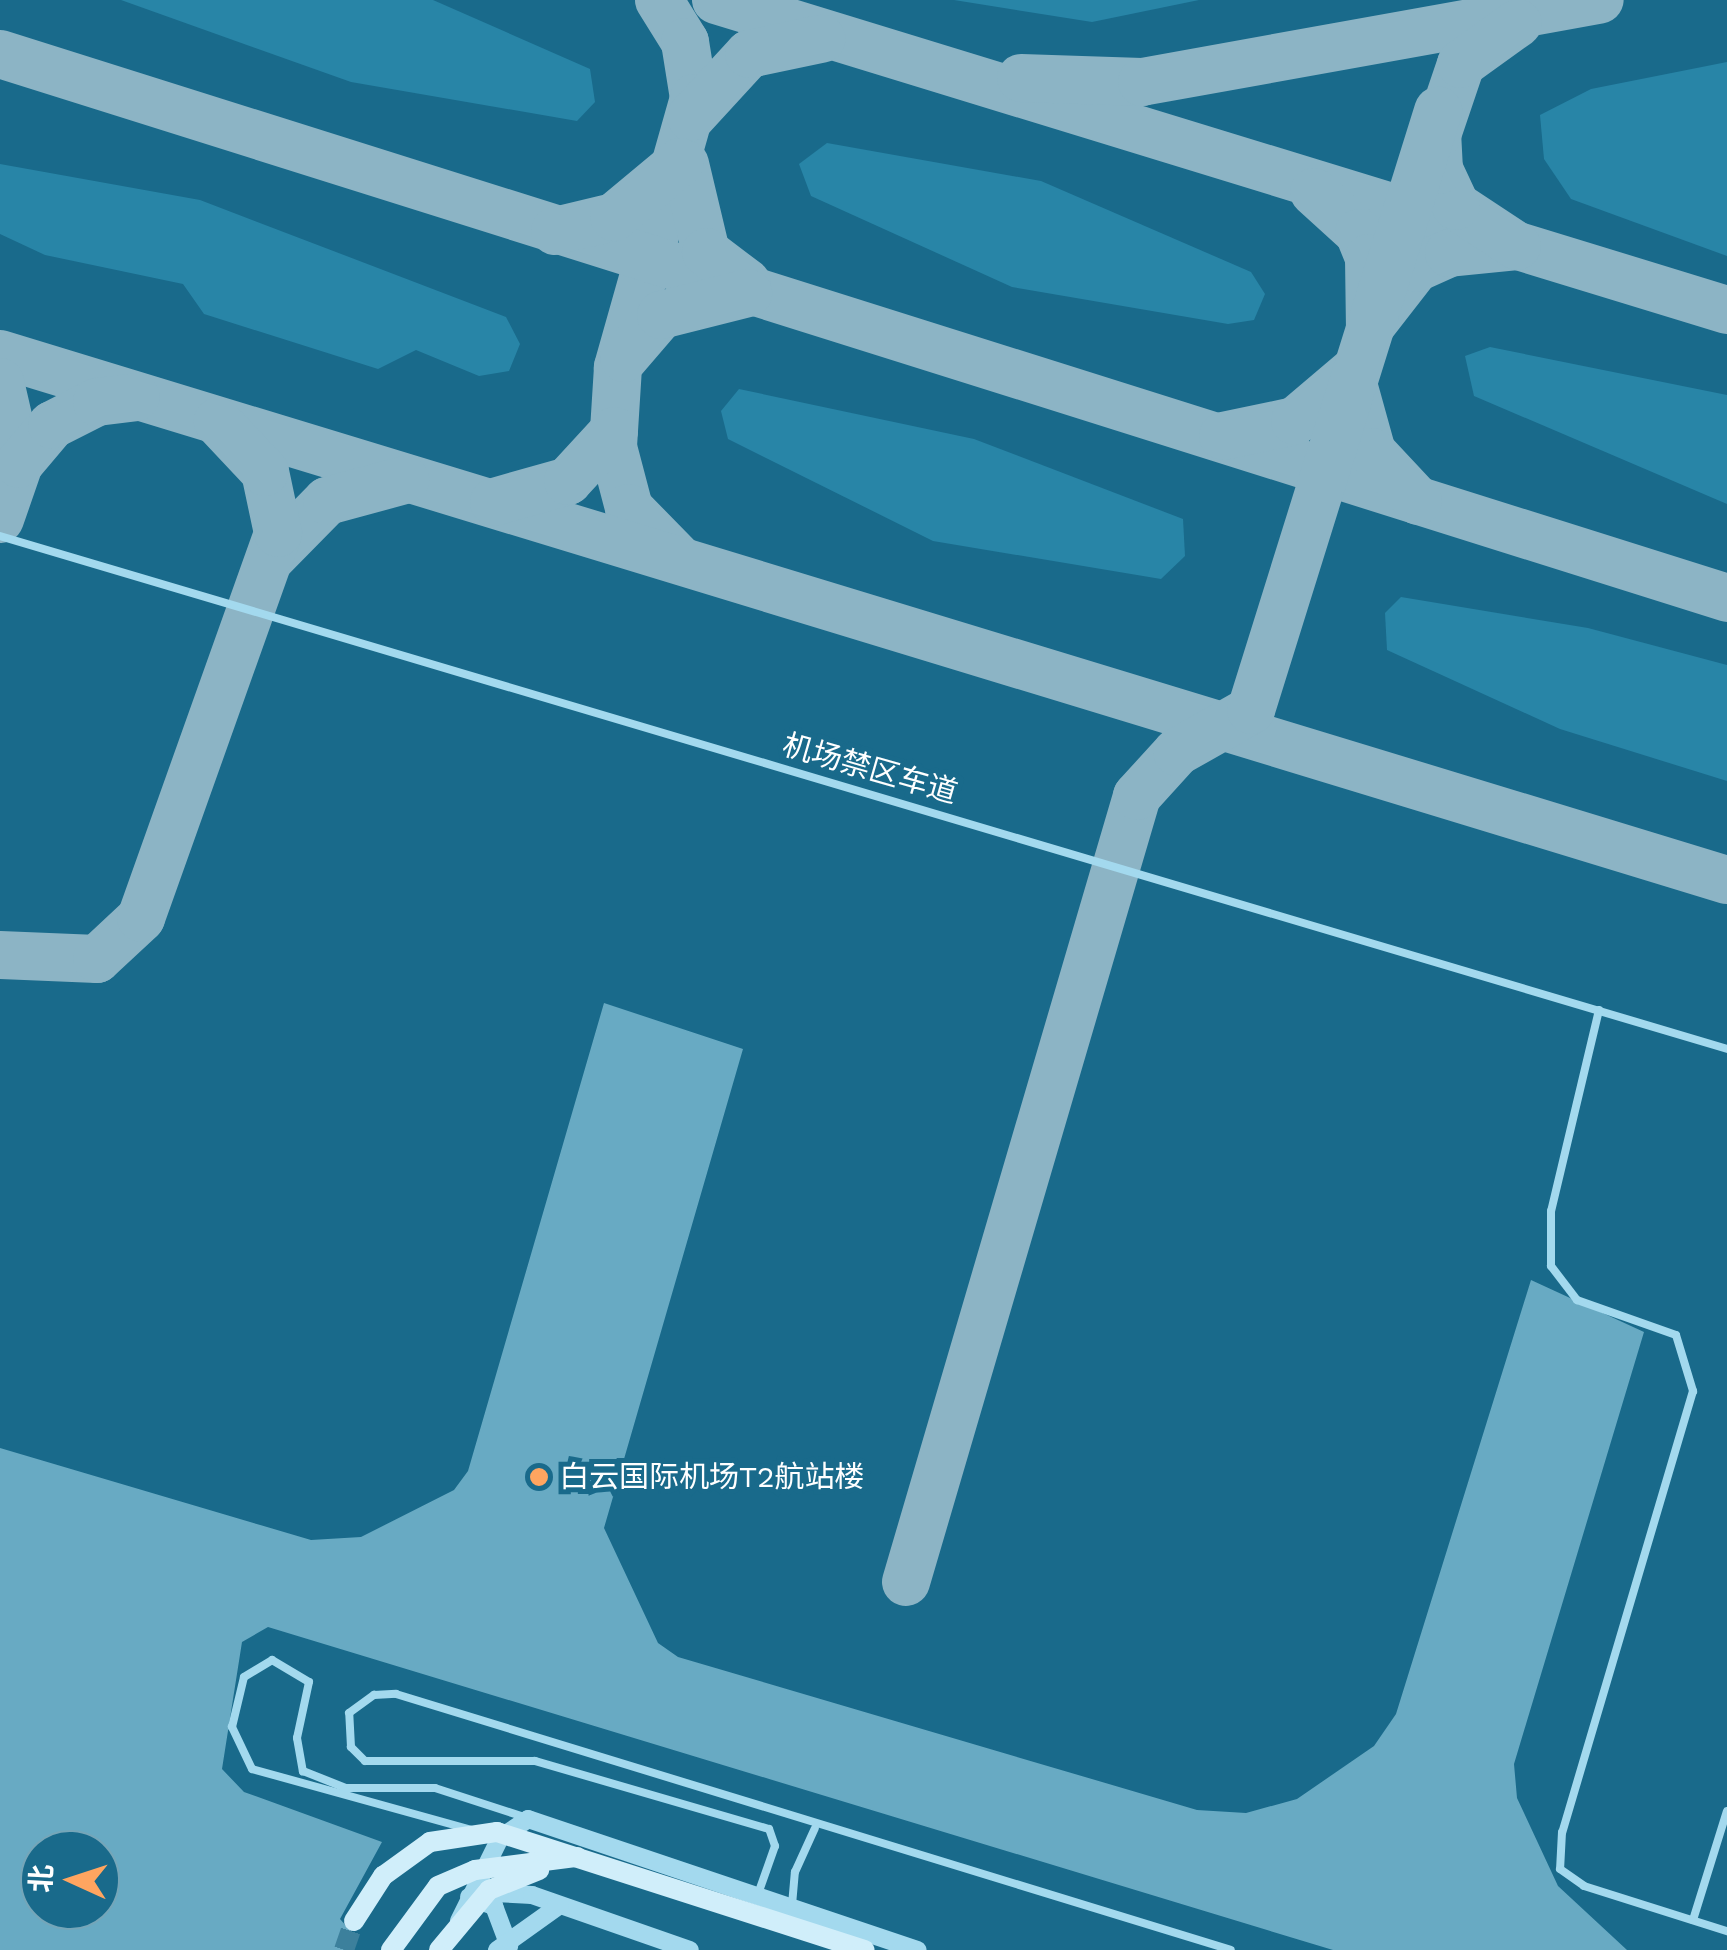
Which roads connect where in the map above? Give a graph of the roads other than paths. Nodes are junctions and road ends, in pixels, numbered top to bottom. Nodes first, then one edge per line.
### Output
1 (0, 536) edge
2 (1599, 1010) junction
3 (1727, 1049) edge
4 (1727, 1811) edge
5 (528, 1819) junction
6 (816, 1828) junction
7 (500, 1838) junction
8 (589, 1856) junction
9 (758, 1894) junction
10 (469, 1897) junction
11 (560, 1904) junction
12 (792, 1906) junction
13 (1693, 1920) junction
14 (354, 1921) tunnel mouth
15 (1727, 1931) edge
16 (505, 1946) edge
17 (391, 1950) edge
18 (439, 1950) edge
19 (448, 1950) edge
20 (690, 1950) edge
21 (864, 1950) edge
22 (918, 1950) edge
23 (1231, 1950) edge

1 - 2 lane, 机场禁区车道
2 - 3 lane, 机场禁区车道
2 - 13 lane
4 - 13 lane
5 - 7 street
5 - 7 lane
5 - 9 street
6 - 9 lane
6 - 12 lane
6 - 23 lane
7 - 10 street
8 - 14 main road, bridge
8 - 17 main road, bridge
8 - 18 main road, bridge
8 - 21 main road, bridge
9 - 12 street
10 - 11 street
10 - 16 street
10 - 19 street
11 - 16 street
11 - 20 street
12 - 22 street
13 - 15 lane

